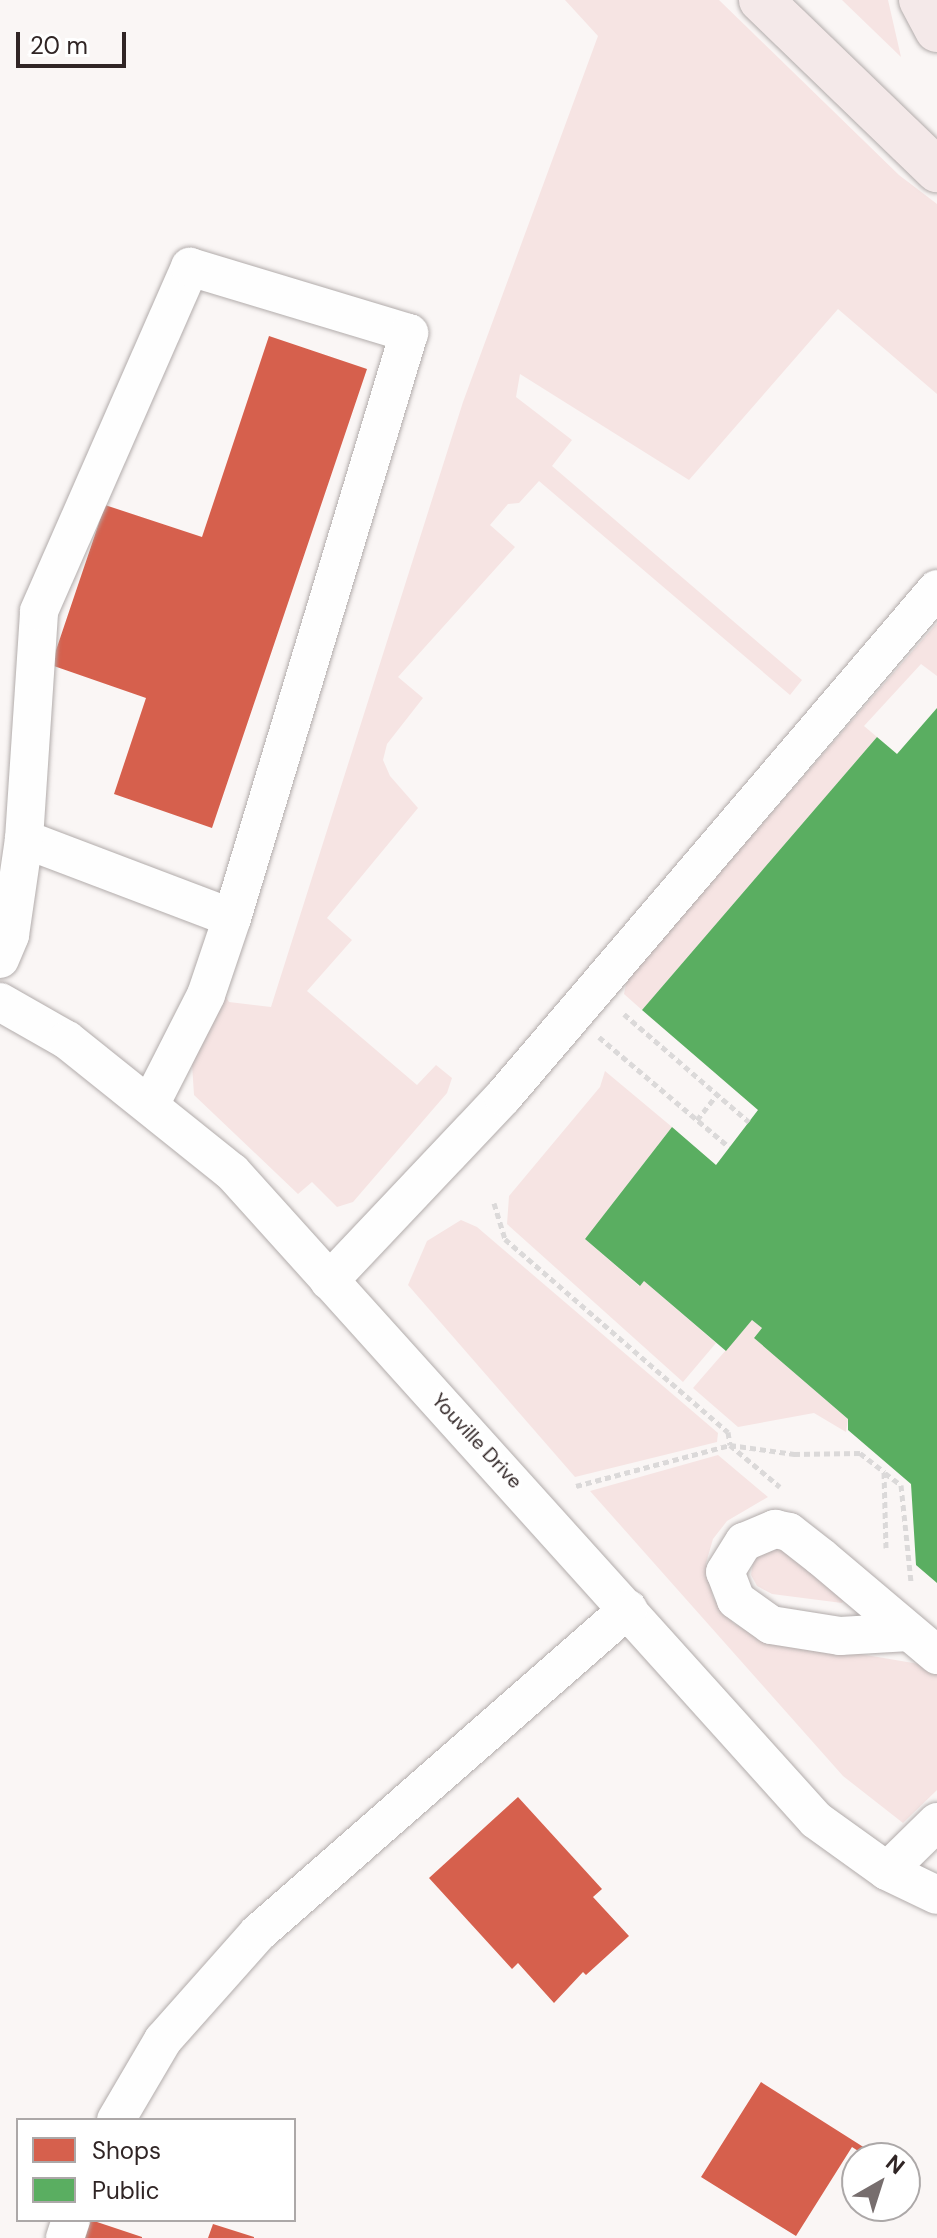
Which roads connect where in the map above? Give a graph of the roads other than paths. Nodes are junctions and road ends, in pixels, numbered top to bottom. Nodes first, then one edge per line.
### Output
1 (761, 0) edge
2 (921, 0) edge
3 (937, 30) edge
4 (808, 45) junction
5 (937, 130) edge
6 (937, 170) edge
7 (937, 589) edge
8 (24, 839) junction
9 (232, 918) junction
10 (0, 959) edge
11 (0, 1002) edge
12 (150, 1105) junction
13 (329, 1281) junction
14 (628, 1609) junction
15 (937, 1822) edge
16 (887, 1871) junction
17 (937, 1895) edge
18 (117, 2118) edge

1 - 4 highway
2 - 3 highway
4 - 5 highway
4 - 6 highway
7 - 13 street
8 - 9 street
8 - 9 street
8 - 10 street
9 - 12 street
11 - 12 street, Youville Drive
12 - 13 street, Youville Drive
13 - 14 street, Youville Drive
14 - 16 street, Youville Drive
14 - 18 street
15 - 16 street
16 - 17 street, Youville Drive

